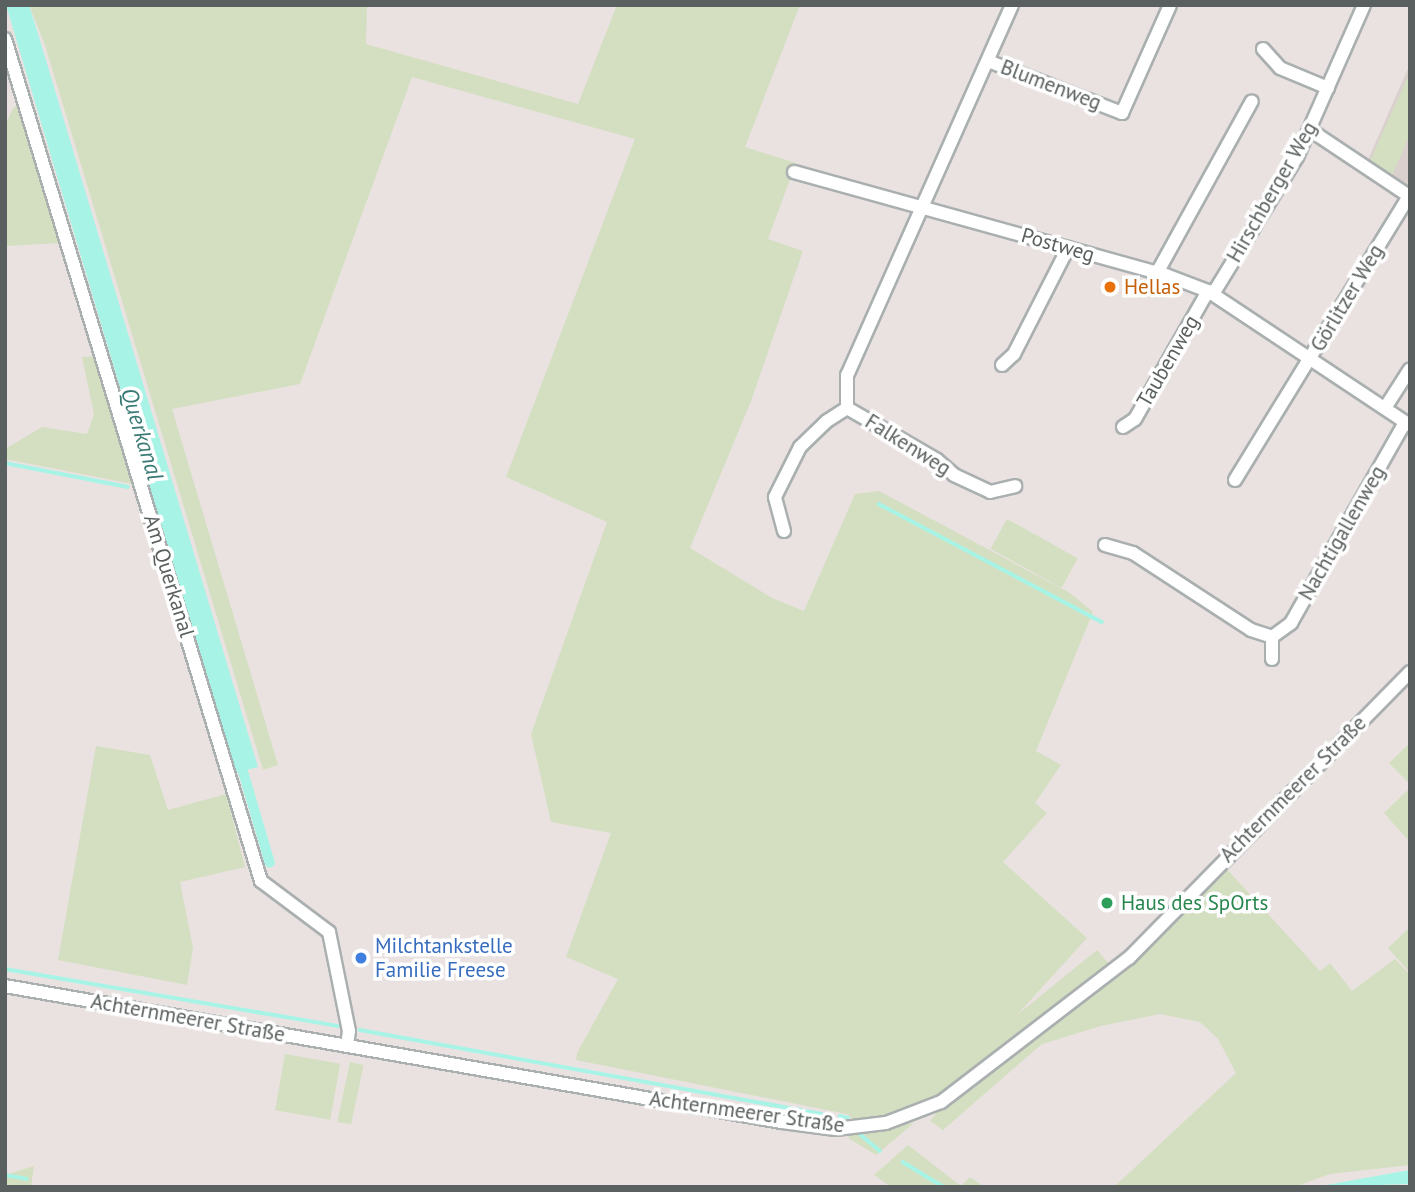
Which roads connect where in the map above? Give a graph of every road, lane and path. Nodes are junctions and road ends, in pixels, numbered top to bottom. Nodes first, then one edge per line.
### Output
1 (1012, 5) edge
2 (1170, 5) edge
3 (1364, 5) edge
4 (5, 39) edge
5 (1263, 49) dead end
6 (988, 61) junction
7 (1328, 88) junction
8 (1252, 101) dead end
9 (1310, 130) junction
10 (794, 172) dead end
11 (924, 207) junction
12 (1068, 248) junction
13 (1157, 273) junction
14 (1211, 292) junction
15 (1311, 359) junction
16 (1002, 366) dead end
17 (1410, 369) edge
18 (847, 408) junction
19 (1385, 408) junction
20 (1407, 424) edge
21 (1123, 427) dead end
22 (1235, 480) dead end
23 (1015, 486) dead end
24 (784, 531) dead end
25 (1105, 545) dead end
26 (1272, 637) junction
27 (1272, 659) dead end
28 (1410, 672) edge
29 (5, 986) edge
30 (347, 1046) junction

1 - 6 street, Falkenweg
2 - 6 street, Blumenweg
3 - 7 street, Hirschberger Weg
4 - 30 street, Am Querkanal
5 - 7 street
6 - 11 street, Falkenweg
7 - 9 street, Hirschberger Weg
8 - 13 street
9 - 14 street, Hirschberger Weg
9 - 15 street, Görlitzer Weg
10 - 11 street, Postweg
11 - 12 street, Postweg
11 - 18 street, Falkenweg
12 - 13 street, Postweg
12 - 16 street
13 - 14 street, Postweg
14 - 15 street, Postweg
14 - 21 street, Taubenweg
15 - 19 street, Postweg
15 - 22 street
17 - 19 street
18 - 23 street, Falkenweg
18 - 24 street
19 - 20 street, Postweg
20 - 26 street, Nachtigallenweg
25 - 26 street
26 - 27 street
28 - 30 street, Achternmeerer Straße
29 - 30 street, Achternmeerer Straße

